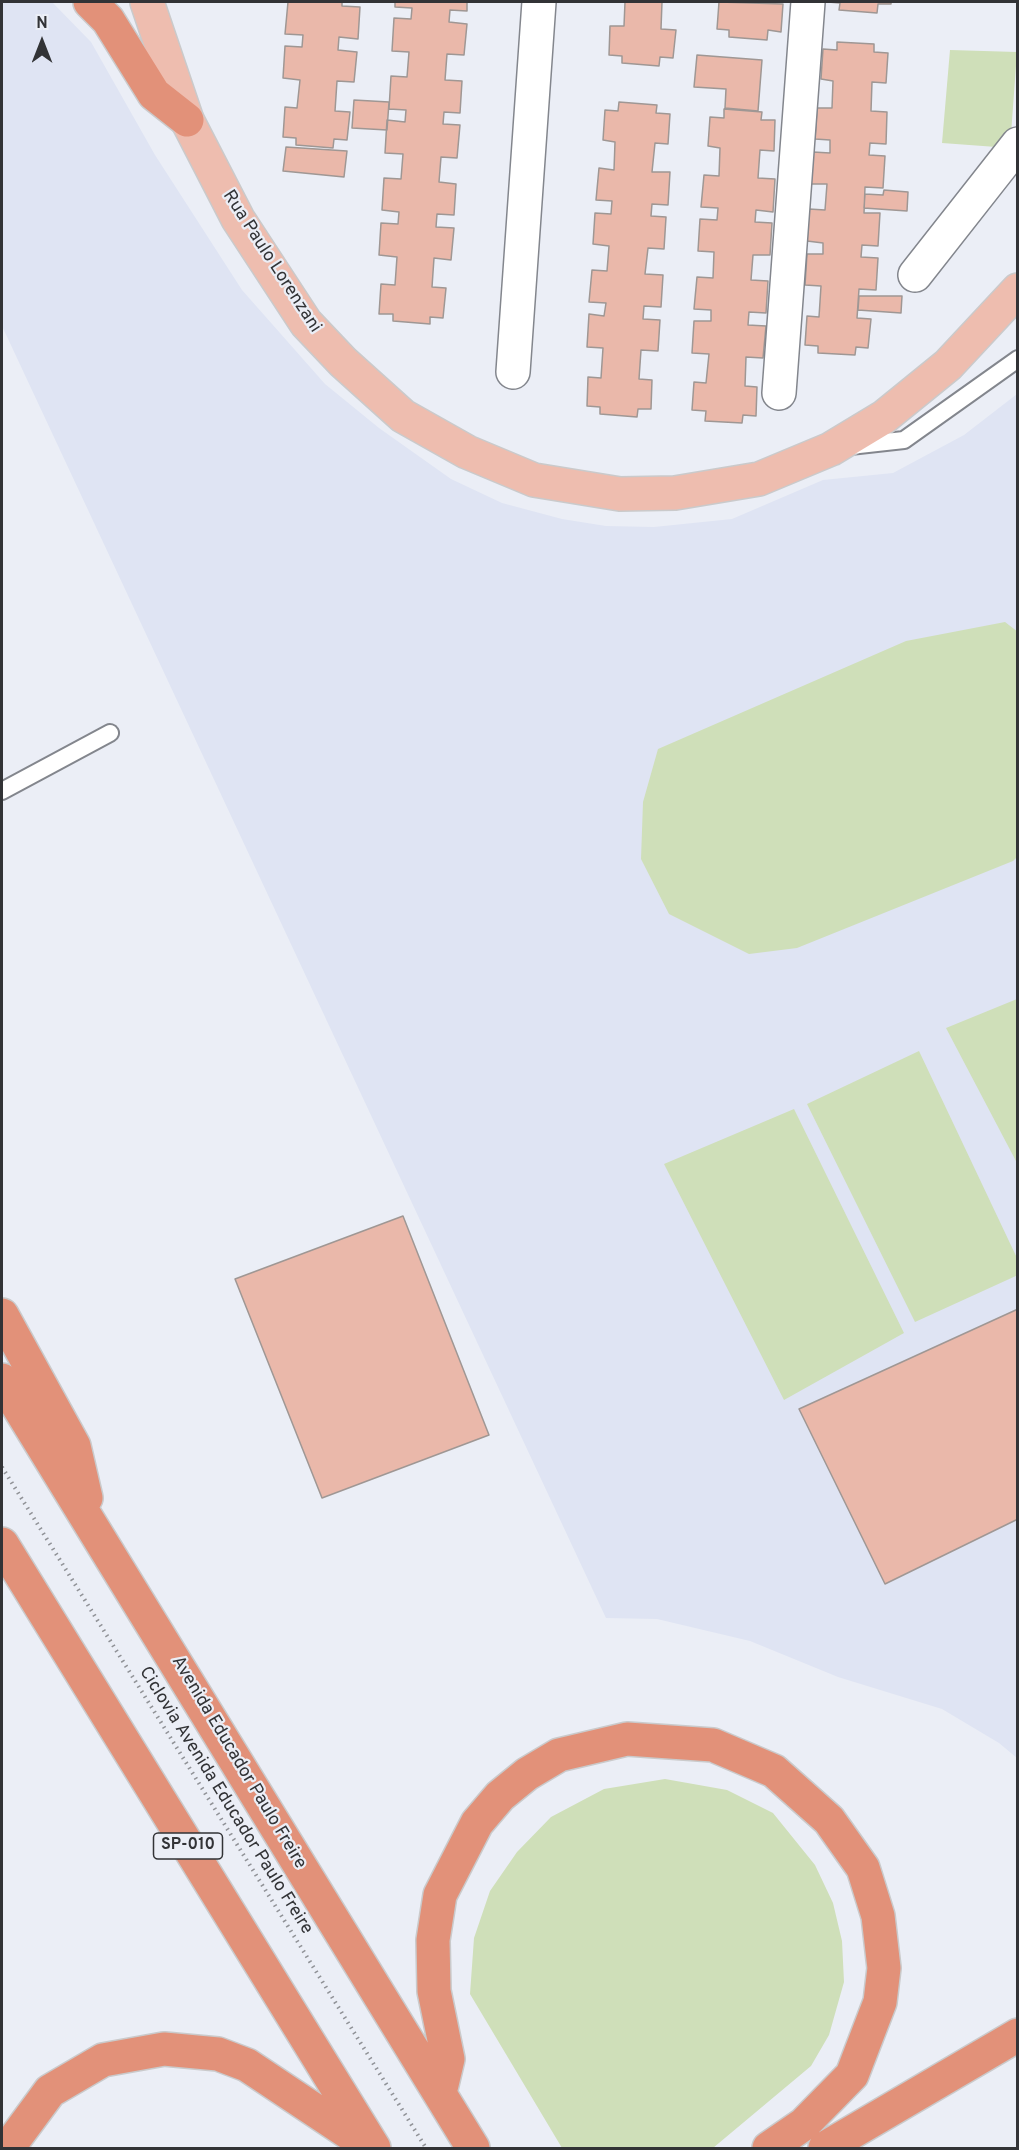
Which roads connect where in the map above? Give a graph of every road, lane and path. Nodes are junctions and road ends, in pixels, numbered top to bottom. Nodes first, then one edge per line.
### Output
1 (90, 2) edge
2 (147, 2) edge
3 (540, 2) edge
4 (808, 2) edge
5 (187, 120) junction
6 (1017, 144) edge
7 (915, 275) dead end
8 (1017, 290) edge
9 (1017, 359) edge
10 (513, 372) dead end
11 (779, 393) dead end
12 (831, 449) junction
13 (110, 734) dead end
14 (2, 791) edge
15 (2, 1315) edge
16 (2, 1380) edge
17 (2, 1467) edge
18 (93, 1526) junction
19 (2, 1544) edge
20 (1017, 2035) edge
21 (440, 2093) junction
22 (8, 2148) edge
23 (373, 2148) edge
24 (426, 2148) edge
25 (473, 2148) edge
26 (769, 2148) edge
27 (825, 2148) edge

1 - 5 highway
2 - 5 main road, Rua Paulo Lorenzani
3 - 10 street
4 - 11 street
5 - 12 main road, Rua Paulo Lorenzani
6 - 7 street
8 - 12 main road, Rua Paulo Lorenzani
9 - 12 lane
13 - 14 lane
15 - 18 highway
16 - 18 highway, Avenida Educador Paulo Freire
17 - 24 path, Ciclovia Avenida Educador Paulo Freire
18 - 21 highway, Avenida Educador Paulo Freire
19 - 23 highway, SP-010
20 - 27 highway
21 - 25 highway, Avenida Educador Paulo Freire
21 - 26 highway
22 - 23 highway

